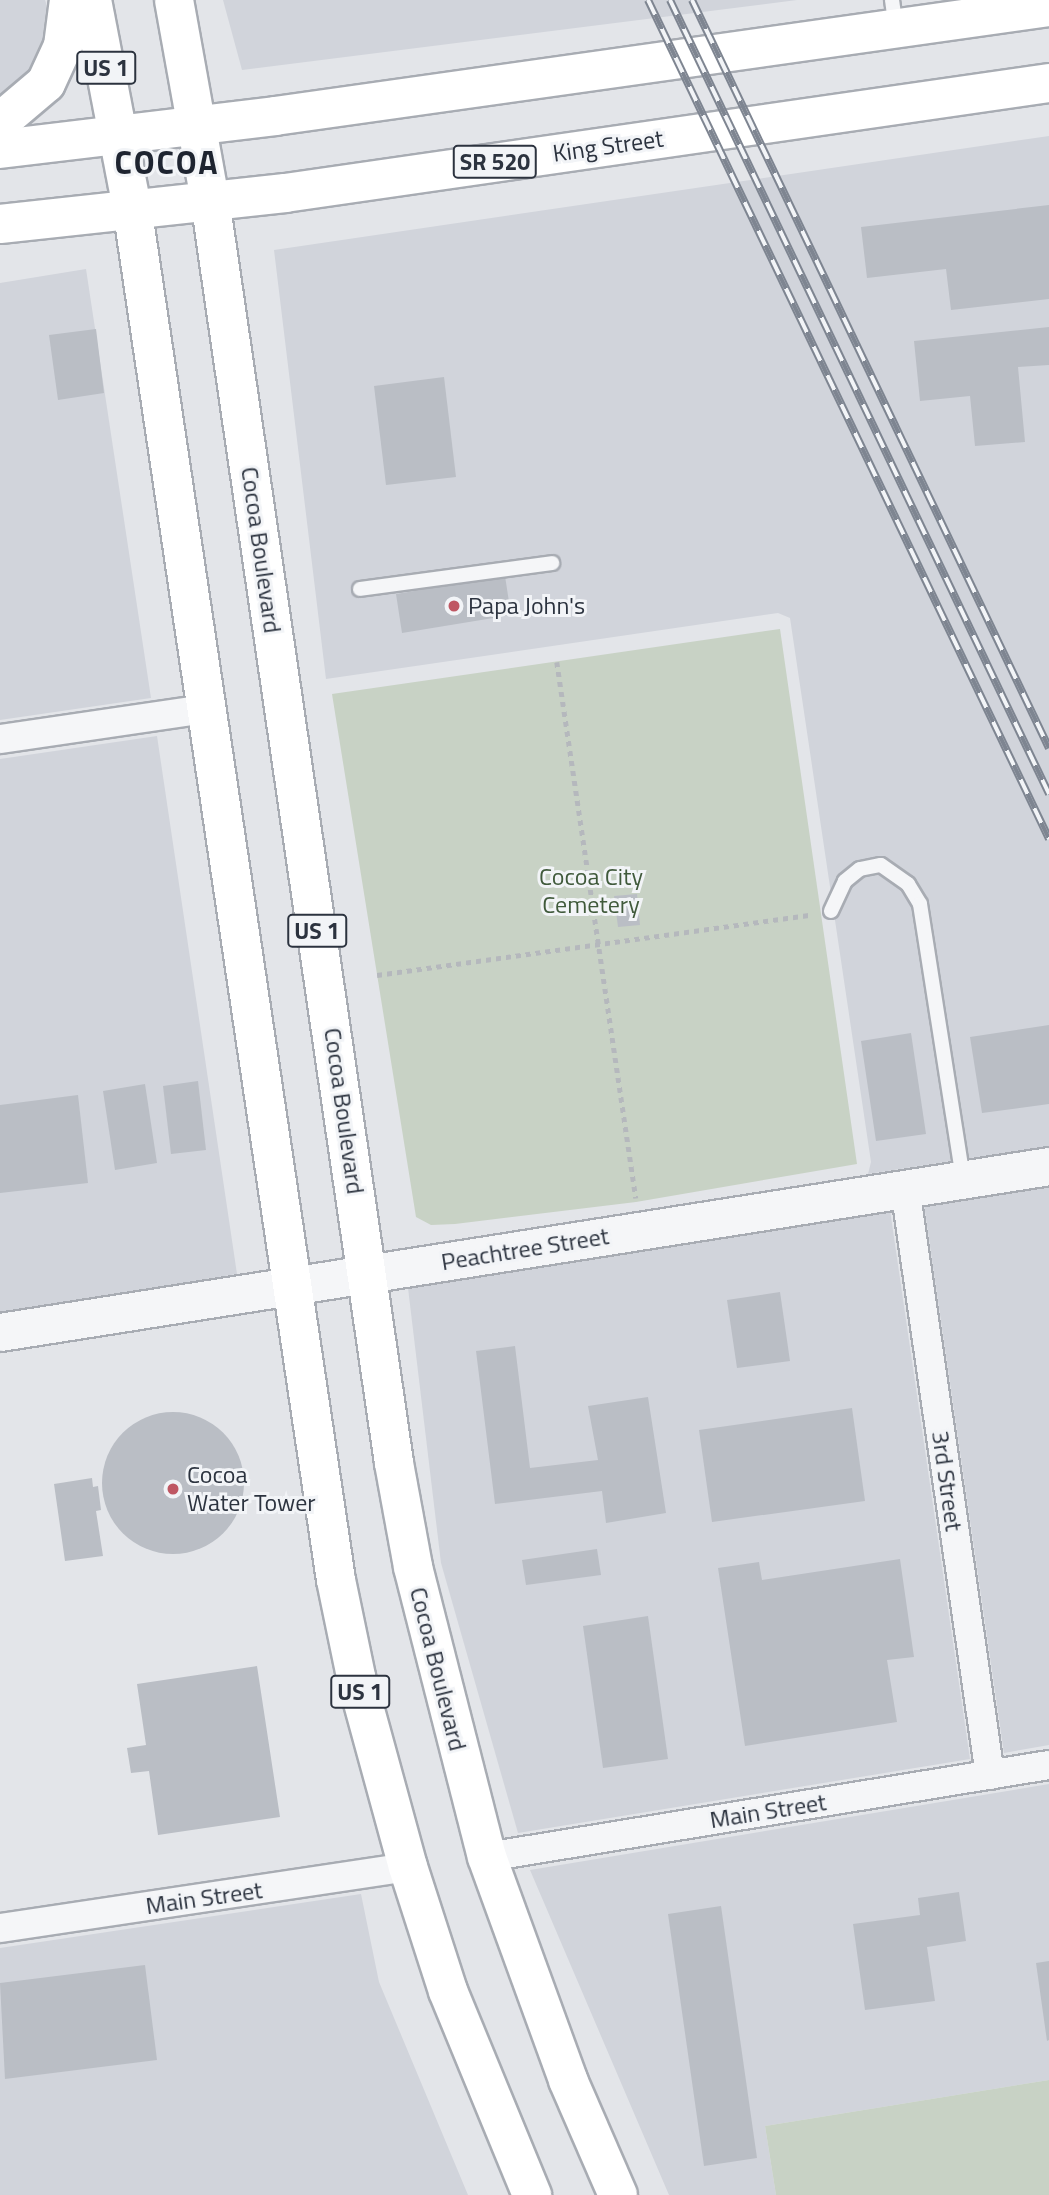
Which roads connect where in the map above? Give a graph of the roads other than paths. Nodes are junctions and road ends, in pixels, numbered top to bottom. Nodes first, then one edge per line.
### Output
1 (69, 0) edge
2 (92, 0) edge
3 (174, 0) edge
4 (1049, 7) edge
5 (894, 14) edge
6 (1049, 83) edge
7 (0, 121) edge
8 (198, 125) junction
9 (120, 135) junction
10 (0, 149) edge
11 (210, 200) junction
12 (132, 208) junction
13 (0, 224) edge
14 (552, 564) dead end
15 (360, 589) dead end
16 (206, 709) junction
17 (0, 739) edge
18 (831, 911) road end
19 (1049, 1166) edge
20 (963, 1179) junction
21 (905, 1188) junction
22 (368, 1275) junction
23 (289, 1285) junction
24 (0, 1332) edge
25 (1049, 1765) edge
26 (990, 1775) junction
27 (488, 1857) junction
28 (408, 1867) junction
29 (0, 1928) edge
30 (532, 2195) edge
31 (618, 2195) edge

1 - 7 main road
2 - 9 main road, US 1
3 - 8 main road, Cocoa Boulevard / US 1
4 - 5 main road
5 - 8 main road
6 - 11 main road, King Street / SR 520
8 - 9 main road
8 - 11 main road, Cocoa Boulevard / US 1
9 - 10 main road
9 - 12 main road, US 1
11 - 12 main road, King Street / SR 520
11 - 22 main road, Cocoa Boulevard / US 1
12 - 13 main road, King Street / SR 520
12 - 16 main road, US 1
14 - 15 lane
16 - 17 street
16 - 23 main road, US 1
18 - 20 lane
19 - 20 street, Peachtree Street
20 - 21 street, Peachtree Street
21 - 22 street, Peachtree Street
21 - 26 street, 3rd Street
22 - 23 street, Peachtree Street
22 - 27 main road, Cocoa Boulevard / US 1
23 - 24 street, Peachtree Street
23 - 28 main road, US 1
25 - 26 street, Main Street
26 - 27 street, Main Street
27 - 31 main road, Cocoa Boulevard / US 1
28 - 29 street, Main Street
28 - 30 main road, US 1

